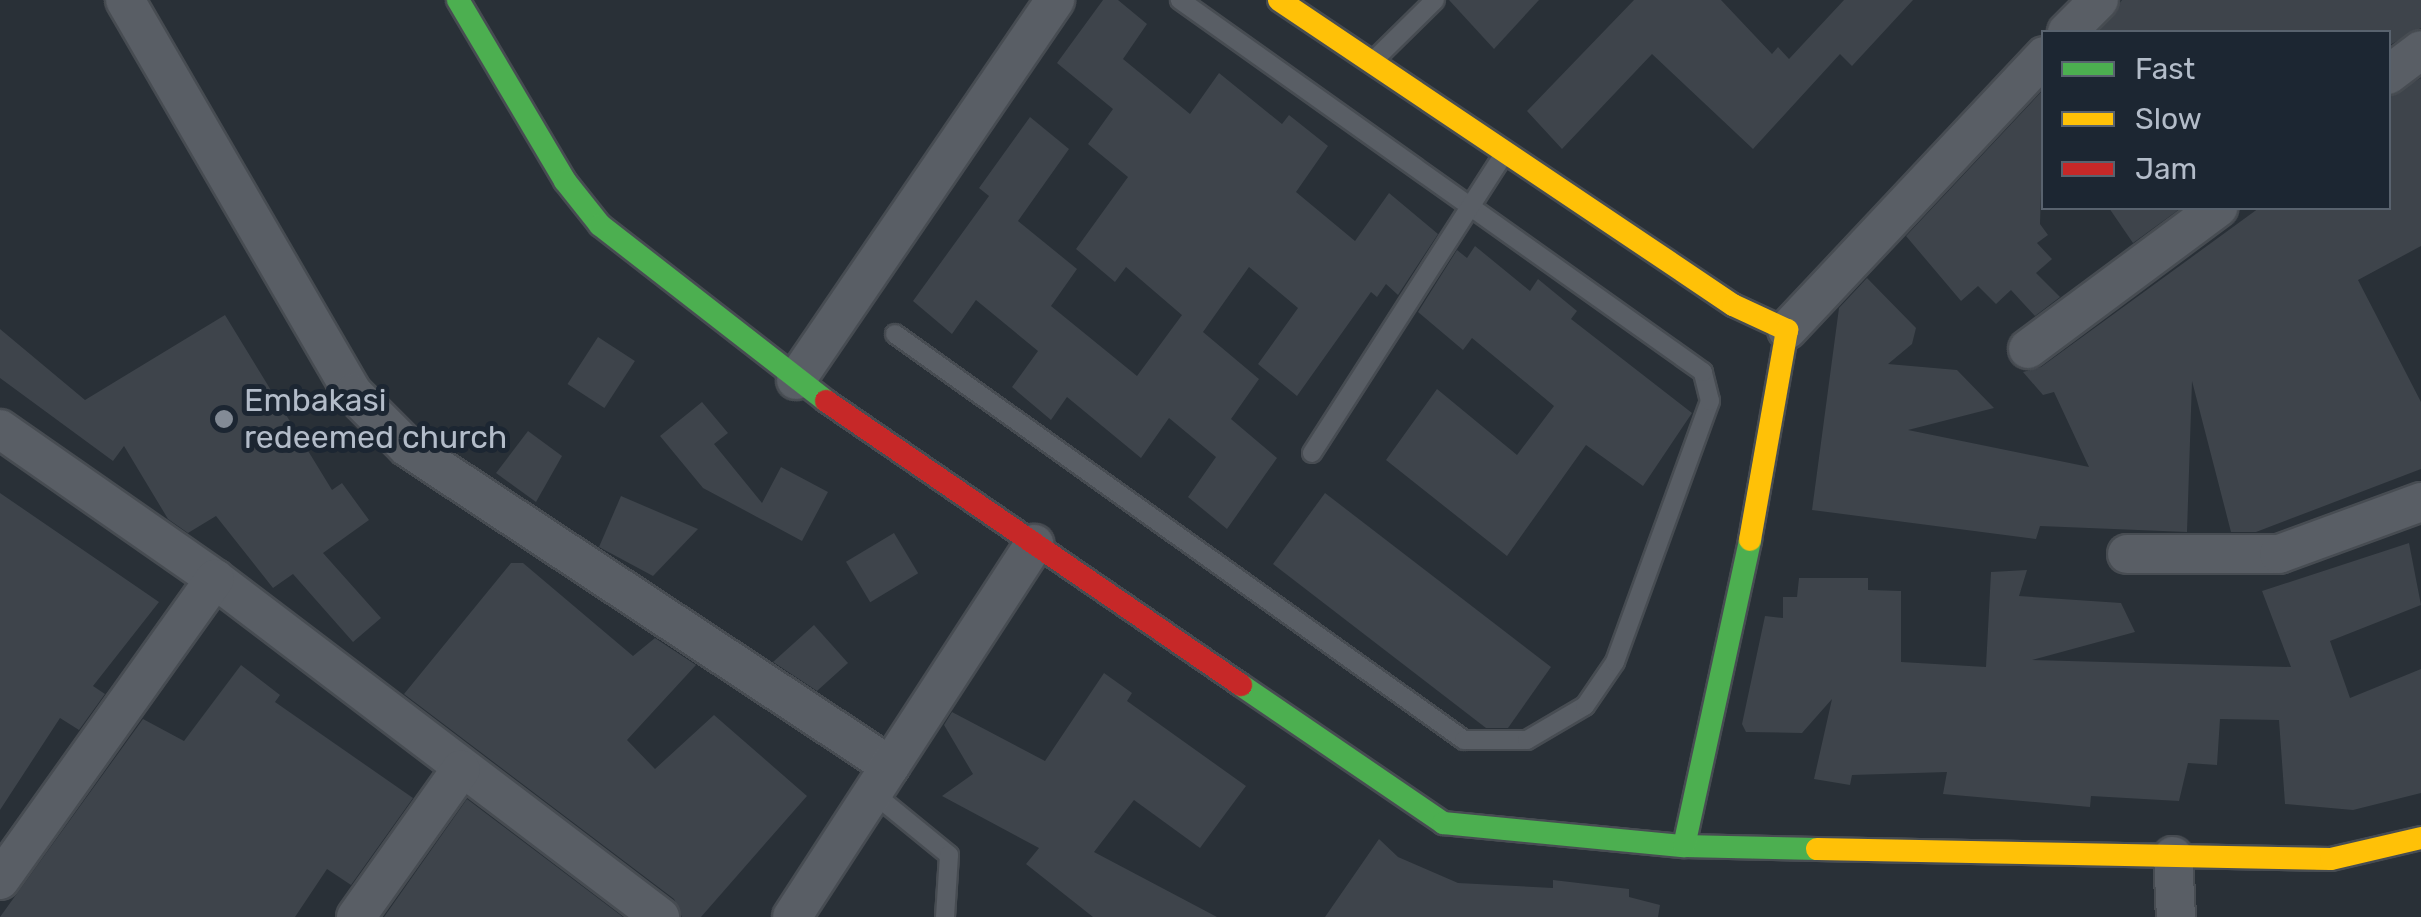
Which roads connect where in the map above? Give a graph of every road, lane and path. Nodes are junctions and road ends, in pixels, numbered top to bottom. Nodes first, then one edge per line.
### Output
1 (124, 0) edge
2 (458, 0) edge
3 (1055, 0) edge
4 (1180, 0) edge
5 (1280, 0) edge
6 (1435, 0) edge
7 (2099, 0) edge
8 (2068, 30) edge
9 (2421, 50) edge
10 (2041, 59) edge
11 (1372, 62) junction
12 (2391, 73) edge
13 (1505, 152) junction
14 (1471, 205) junction
15 (2215, 210) edge
16 (1787, 330) junction
17 (895, 334) dead end
18 (2028, 348) dead end
19 (796, 380) junction
20 (0, 429) edge
21 (1312, 452) dead end
22 (2421, 502) edge
23 (1034, 544) junction
24 (2127, 554) dead end
25 (215, 579) junction
26 (461, 769) junction
27 (882, 779) junction
28 (2421, 838) edge
29 (1684, 846) junction
30 (2174, 856) junction
31 (0, 880) edge
32 (941, 916) edge
33 (356, 917) edge
34 (660, 917) edge
35 (792, 917) edge
36 (2176, 917) edge

1 - 27 street
2 - 19 street
3 - 19 street
4 - 14 lane
5 - 11 street
6 - 11 lane
7 - 8 street
9 - 12 street
10 - 16 street
11 - 13 street
13 - 14 lane
13 - 16 street
14 - 17 lane
14 - 21 lane
15 - 18 street
16 - 29 street
19 - 23 street
20 - 25 street
22 - 24 street
23 - 27 street
23 - 29 street
25 - 26 street
25 - 31 street
26 - 33 street
26 - 34 street
27 - 32 lane
27 - 35 street
28 - 30 street
29 - 30 street
30 - 36 street

